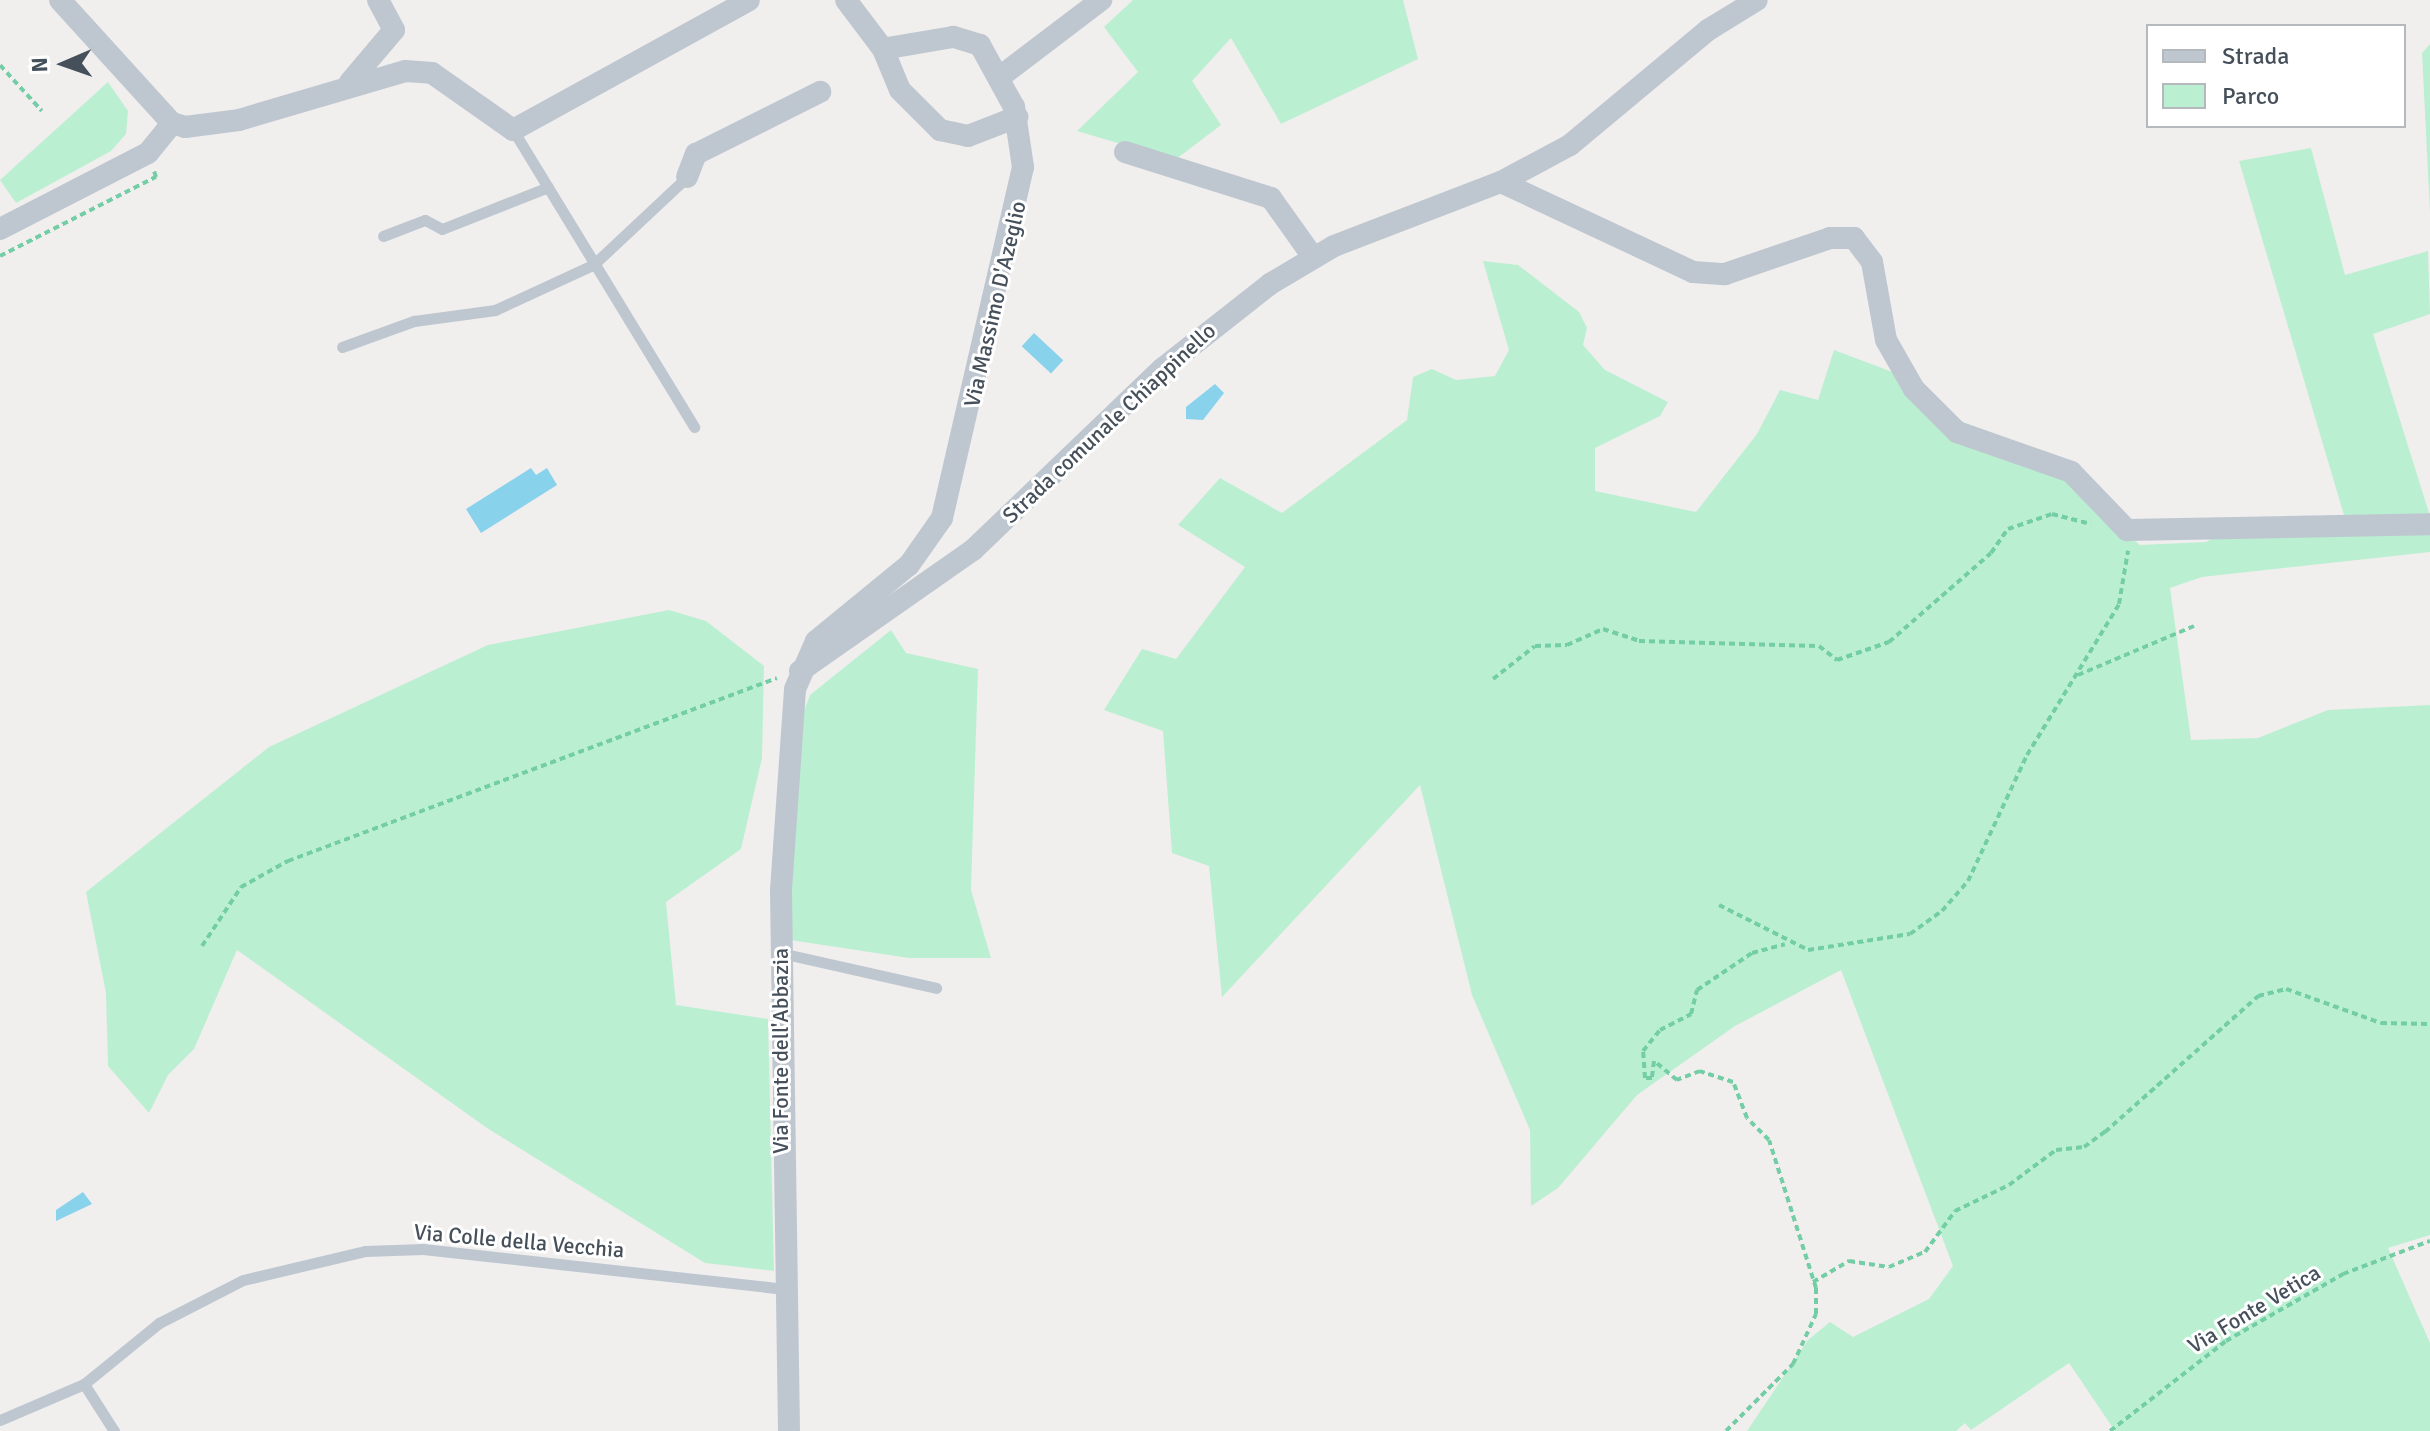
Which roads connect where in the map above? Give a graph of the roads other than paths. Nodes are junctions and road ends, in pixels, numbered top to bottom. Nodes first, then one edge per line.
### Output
1 (60, 0) edge
2 (378, 0) edge
3 (749, 0) edge
4 (846, 0) edge
5 (1101, 0) edge
6 (1757, 0) edge
7 (883, 49) junction
8 (1001, 76) junction
9 (349, 83) junction
10 (820, 92) dead end
11 (1017, 117) junction
12 (172, 123) junction
13 (513, 130) junction
14 (1125, 152) dead end
15 (687, 177) joint
16 (1501, 182) junction
17 (548, 187) junction
18 (0, 229) edge
19 (383, 236) dead end
20 (1313, 257) junction
21 (593, 265) junction
22 (342, 347) dead end
23 (694, 427) dead end
24 (2430, 524) edge
25 (799, 672) junction
26 (781, 953) junction
27 (936, 988) dead end
28 (787, 1289) junction
29 (84, 1384) junction
30 (0, 1420) edge
31 (114, 1431) edge
32 (789, 1431) edge

1 - 12 street
2 - 9 street
3 - 13 street
4 - 7 street
5 - 8 street
6 - 16 street, Strada comunale Chiappinello
7 - 8 street, Via Massimo D'Azeglio
7 - 11 street
8 - 11 street, Via Massimo D'Azeglio
9 - 12 street
9 - 13 street
10 - 15 street
11 - 25 street, Via Massimo D'Azeglio
12 - 18 street
13 - 17 lane
14 - 20 street
15 - 21 lane
16 - 20 street, Strada comunale Chiappinello
16 - 24 street
17 - 19 lane
17 - 21 lane
20 - 25 street, Strada comunale Chiappinello
21 - 22 lane
21 - 23 lane
25 - 26 street, Via Fonte dell'Abbazia
26 - 27 lane
26 - 28 street, Via Fonte dell'Abbazia
28 - 29 lane, Via Colle della Vecchia
28 - 32 street, Via Fonte dell'Abbazia
29 - 30 lane, Via Colle della Vecchia
29 - 31 lane

